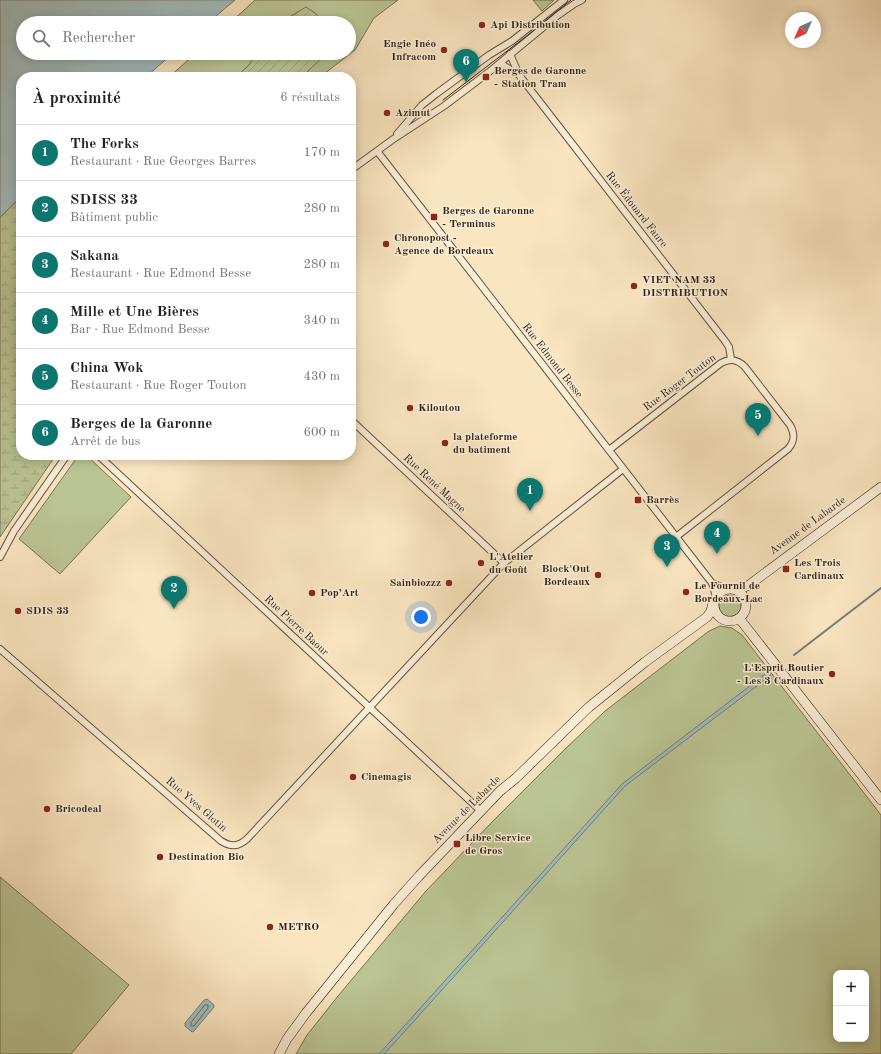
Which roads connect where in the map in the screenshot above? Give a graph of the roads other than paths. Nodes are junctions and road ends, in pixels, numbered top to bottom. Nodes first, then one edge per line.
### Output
1 (564, 0) edge
2 (582, 0) edge
3 (510, 54) junction
4 (500, 63) junction
5 (518, 75) junction
6 (392, 140) junction
7 (377, 151) junction
8 (356, 166) edge
9 (730, 359) junction
10 (356, 425) edge
11 (609, 450) junction
12 (64, 460) edge
13 (103, 460) edge
14 (624, 469) junction
15 (881, 487) edge
16 (676, 537) junction
17 (0, 558) edge
18 (504, 563) junction
19 (712, 582) junction
20 (749, 585) junction
21 (730, 589) junction
22 (715, 600) junction
23 (745, 600) junction
24 (707, 617) junction
25 (720, 618) junction
26 (739, 618) junction
27 (0, 649) edge
28 (369, 707) junction
29 (881, 800) edge
30 (481, 811) junction
31 (279, 1054) edge

1 - 6 street
2 - 3 street
3 - 4 street
3 - 5 street, Rue Édouard Faure
4 - 5 street, Rue Édouard Faure
4 - 6 street
5 - 9 street, Rue Édouard Faure
6 - 7 street
7 - 8 street
7 - 11 street, Rue Edmond Besse
9 - 11 street, Rue Roger Touton
9 - 16 street, Rue Roger Touton
10 - 18 street, Rue René Magne
11 - 14 street, Rue Edmond Besse
12 - 17 street
13 - 28 street, Rue Pierre Baour
14 - 16 street, Rue Edmond Besse
14 - 18 street
15 - 20 main road, Avenue de Labarde
16 - 19 street, Rue Edmond Besse
18 - 28 street
19 - 21 street, Rue Edmond Besse
19 - 22 street, Rue Edmond Besse
20 - 21 main road, Avenue de Labarde
20 - 23 main road
21 - 22 main road
21 - 23 main road
22 - 24 main road, Avenue de Labarde
22 - 25 main road
23 - 26 main road
24 - 25 main road
24 - 30 main road, Avenue de Labarde
25 - 26 main road
26 - 29 main road
27 - 28 street, Rue Yves Glotin
28 - 30 street, Rue Pierre Baour
30 - 31 main road, Avenue de Labarde

